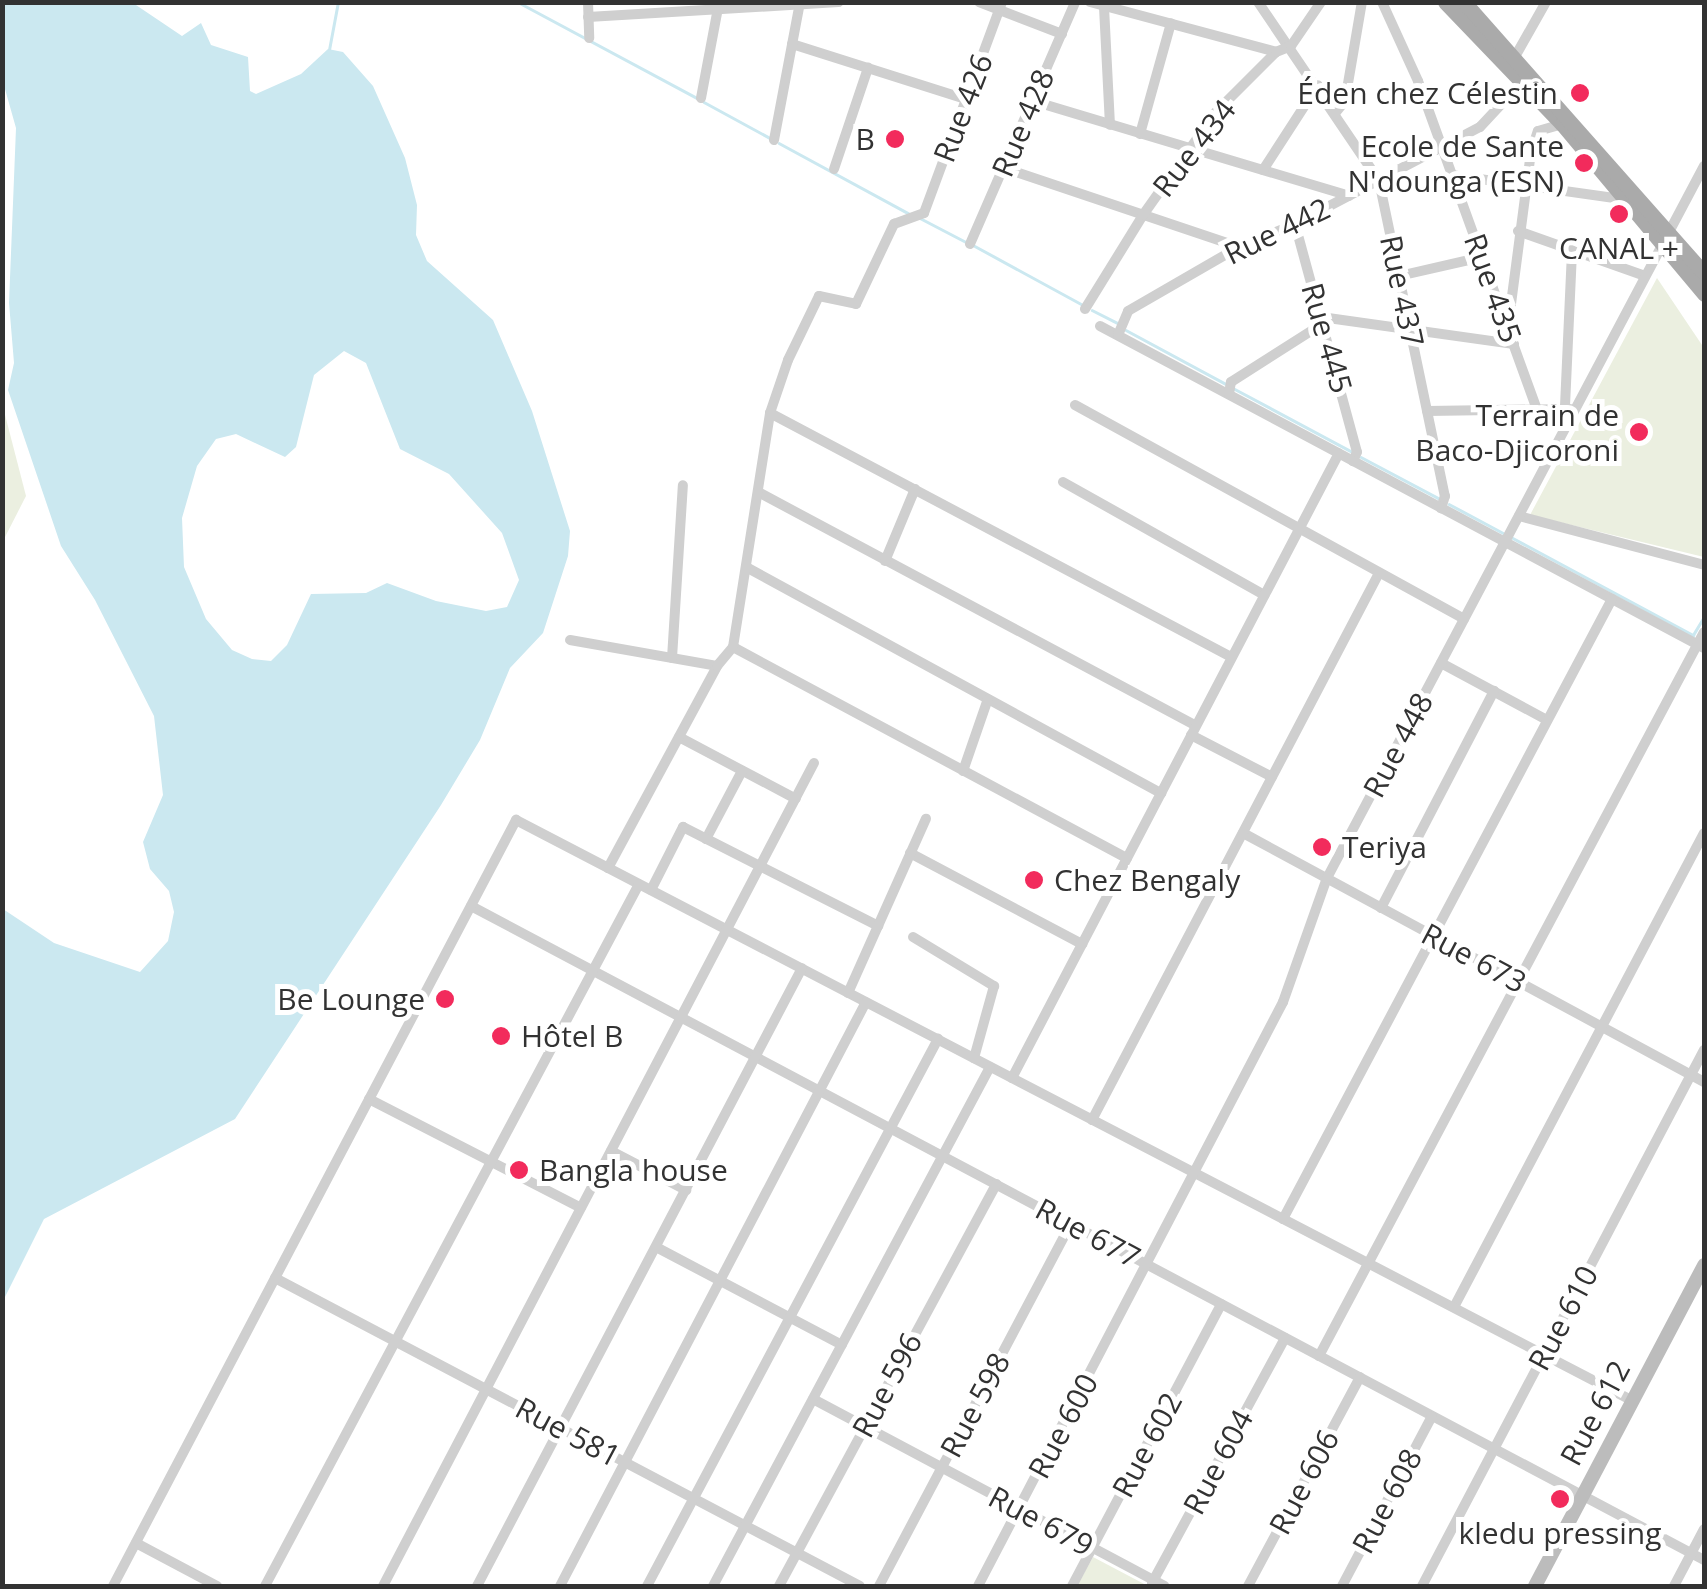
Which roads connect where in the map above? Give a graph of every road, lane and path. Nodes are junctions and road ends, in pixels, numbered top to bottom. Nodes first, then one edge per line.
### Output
1 (588, 2) edge
2 (838, 2) edge
3 (979, 2) edge
4 (1075, 2) edge
5 (1090, 2) edge
6 (1258, 2) edge
7 (1321, 2) edge
8 (1362, 2) edge
9 (1382, 2) edge
10 (1445, 2) edge
11 (1464, 2) edge
12 (1546, 2) edge
13 (800, 4) edge
14 (718, 6) edge
15 (1002, 6) edge
16 (1104, 7) junction
17 (588, 17) junction
18 (1171, 23) junction
19 (1062, 34) junction
20 (590, 38) dead end
21 (792, 44) junction
22 (1290, 46) junction
23 (1276, 52) junction
24 (1510, 64) junction
25 (868, 68) junction
26 (1521, 84) junction
27 (1318, 85) junction
28 (701, 98) dead end
29 (965, 100) junction
30 (1033, 101) junction
31 (1336, 112) junction
32 (1562, 124) junction
33 (1110, 125) junction
34 (1140, 134) junction
35 (774, 140) dead end
36 (1442, 146) junction
37 (1188, 150) junction
38 (1704, 166) edge
39 (1004, 168) junction
40 (834, 169) dead end
41 (1263, 170) junction
42 (1451, 175) junction
43 (1379, 181) junction
44 (1523, 188) junction
45 (1349, 196) junction
46 (1621, 199) junction
47 (1143, 215) junction
48 (1295, 224) junction
49 (1518, 231) junction
50 (1665, 239) junction
51 (970, 244) dead end
52 (1239, 247) junction
53 (1572, 250) junction
54 (1482, 257) junction
55 (1704, 273) edge
56 (1399, 276) junction
57 (1645, 276) junction
58 (1704, 294) edge
59 (1085, 309) dead end
60 (1320, 321) junction
61 (1508, 325) junction
62 (1100, 326) dead end
63 (1410, 329) junction
64 (1118, 335) junction
65 (1514, 344) junction
66 (1229, 394) junction
67 (1075, 405) dead end
68 (1536, 407) junction
69 (1569, 409) junction
70 (1427, 411) junction
71 (770, 413) junction
72 (1339, 453) junction
73 (1355, 456) junction
74 (1062, 482) dead end
75 (683, 484) dead end
76 (915, 489) junction
77 (760, 493) junction
78 (1443, 502) junction
79 (1518, 516) junction
80 (1299, 528) junction
81 (1505, 542) junction
82 (885, 560) junction
83 (1704, 565) edge
84 (746, 567) junction
85 (1380, 573) junction
86 (1264, 595) junction
87 (1612, 599) junction
88 (1464, 619) junction
89 (1704, 632) edge
90 (570, 640) dead end
91 (1701, 646) edge
92 (733, 647) junction
93 (1232, 657) junction
94 (672, 658) junction
95 (1441, 663) junction
96 (717, 666) junction
97 (1494, 691) junction
98 (988, 699) junction
99 (1547, 720) junction
100 (1194, 730) junction
101 (679, 737) junction
102 (814, 764) dead end
103 (742, 771) junction
104 (963, 771) junction
105 (1272, 777) junction
106 (1161, 793) junction
107 (796, 799) junction
108 (926, 819) dead end
109 (1243, 833) junction
110 (1704, 833) edge
111 (706, 840) junction
112 (910, 852) junction
113 (1127, 858) junction
114 (760, 866) junction
115 (608, 868) junction
116 (1327, 878) junction
117 (639, 884) junction
118 (651, 890) junction
119 (471, 906) junction
120 (1381, 908) junction
121 (878, 926) junction
122 (727, 930) junction
123 (1433, 936) junction
124 (913, 937) dead end
125 (1082, 944) junction
126 (802, 968) junction
127 (593, 970) junction
128 (1518, 982) junction
129 (848, 993) junction
130 (866, 1002) junction
131 (681, 1017) junction
132 (1602, 1027) junction
133 (938, 1039) junction
134 (1704, 1050) edge
135 (756, 1056) junction
136 (974, 1058) junction
137 (990, 1066) junction
138 (1692, 1075) junction
139 (1012, 1078) junction
140 (1704, 1082) edge
141 (820, 1090) junction
142 (369, 1099) junction
143 (1092, 1120) junction
144 (890, 1128) junction
145 (611, 1151) junction
146 (942, 1156) junction
147 (491, 1162) junction
148 (1195, 1173) junction
149 (996, 1184) junction
150 (686, 1190) junction
151 (581, 1208) junction
152 (1283, 1219) junction
153 (1071, 1224) junction
154 (656, 1247) junction
155 (1368, 1263) junction
156 (1148, 1265) junction
157 (1704, 1265) edge
158 (275, 1278) junction
159 (720, 1280) junction
160 (1221, 1304) junction
161 (1454, 1308) junction
162 (790, 1318) junction
163 (1285, 1338) junction
164 (396, 1342) junction
165 (842, 1345) junction
166 (1544, 1354) junction
167 (1320, 1356) junction
168 (1360, 1378) junction
169 (486, 1389) junction
170 (813, 1399) junction
171 (1633, 1401) junction
172 (1432, 1416) junction
173 (865, 1427) junction
174 (560, 1428) junction
175 (1495, 1449) junction
176 (625, 1462) junction
177 (942, 1468) junction
178 (1583, 1496) junction
179 (694, 1499) junction
180 (1020, 1509) junction
181 (745, 1526) junction
182 (1704, 1529) edge
183 (136, 1543) junction
184 (1092, 1548) junction
185 (797, 1553) junction
186 (1692, 1554) junction
187 (1704, 1560) edge
188 (1156, 1585) edge
189 (113, 1586) edge
190 (217, 1586) edge
191 (265, 1586) edge
192 (382, 1586) edge
193 (477, 1586) edge
194 (560, 1586) edge
195 (647, 1586) edge
196 (712, 1586) edge
197 (779, 1586) edge
198 (860, 1586) edge
199 (879, 1586) edge
200 (978, 1586) edge
201 (1072, 1586) edge
202 (1248, 1586) edge
203 (1342, 1586) edge
204 (1422, 1586) edge
205 (1534, 1586) edge
206 (1674, 1586) edge

1 - 17 street
2 - 13 street
3 - 15 street
4 - 19 street, Rue 428
5 - 16 street
6 - 22 street, Rue 437
7 - 22 street
8 - 31 street
9 - 36 street, Rue 435
10 - 24 main road
11 - 24 main road
12 - 24 street
13 - 14 street
13 - 21 street
14 - 17 street
14 - 28 street
15 - 19 street
15 - 29 street, Rue 426
16 - 18 street
16 - 33 street
17 - 20 street
18 - 23 street
18 - 34 street
19 - 30 street, Rue 428
21 - 25 street
21 - 35 street
22 - 23 street, Rue 434
22 - 27 street, Rue 437
23 - 37 street, Rue 434
24 - 26 main road
24 - 50 main road
25 - 29 street
25 - 40 street
26 - 32 main road
26 - 36 street, Rue 442
27 - 31 street, Rue 437
27 - 41 street
29 - 71 street, Rue 426
30 - 33 street
30 - 39 street, Rue 428
31 - 43 street, Rue 437
32 - 44 street
32 - 46 main road
33 - 34 street
34 - 37 street
36 - 42 street, Rue 435
36 - 43 street, Rue 442
37 - 41 street
37 - 47 street, Rue 434
38 - 50 street, Rue 448
39 - 47 street
39 - 51 street, Rue 428
41 - 45 street
42 - 44 street
42 - 54 street, Rue 435
43 - 45 street, Rue 442
43 - 56 street, Rue 437
44 - 46 street
44 - 49 street
45 - 48 street, Rue 442
46 - 50 main road
47 - 52 street
47 - 59 street, Rue 434
48 - 52 street, Rue 442
48 - 60 street, Rue 445
49 - 53 street
49 - 61 street
50 - 55 main road
50 - 57 street, Rue 448
50 - 58 main road
52 - 64 street, Rue 442
53 - 57 street
53 - 69 street
54 - 56 street
54 - 61 street, Rue 435
56 - 63 street, Rue 437
57 - 69 street, Rue 448
60 - 63 street
60 - 66 street
60 - 73 street, Rue 445
61 - 65 street, Rue 435
62 - 64 street
63 - 65 street
63 - 70 street, Rue 437
64 - 66 street
65 - 68 street, Rue 435
66 - 72 street
67 - 80 street
68 - 69 street
68 - 70 street
69 - 79 street, Rue 448
70 - 78 street, Rue 437
71 - 76 street
71 - 77 street
72 - 73 street
72 - 80 street
73 - 78 street
74 - 86 street
75 - 94 street
76 - 82 street
76 - 93 street
77 - 82 street
77 - 84 street
78 - 81 street
79 - 81 street, Rue 448
79 - 83 street
80 - 85 street
80 - 86 street
81 - 87 street
81 - 88 street, Rue 448
82 - 100 street
84 - 92 street
84 - 98 street
85 - 88 street
85 - 105 street
86 - 93 street
87 - 91 street
87 - 99 street
88 - 95 street, Rue 448
89 - 91 street
90 - 94 street
91 - 128 street
92 - 96 street
92 - 104 street
93 - 100 street
94 - 96 street
95 - 97 street
95 - 116 street, Rue 448
96 - 101 street
97 - 99 street
97 - 120 street
98 - 104 street
98 - 106 street
99 - 123 street
100 - 105 street
100 - 106 street
101 - 103 street
101 - 115 street
102 - 107 street
103 - 107 street
103 - 111 street
104 - 113 street
105 - 109 street
106 - 113 street
107 - 114 street
108 - 112 street
109 - 116 street, Rue 673
109 - 143 street
110 - 132 street
111 - 114 street
111 - 118 street
112 - 121 street
112 - 125 street
113 - 125 street
114 - 121 street
114 - 122 street
115 - 117 street
115 - 119 street
116 - 120 street, Rue 673
116 - 148 street, Rue 448
117 - 118 street
117 - 127 street
118 - 122 street
119 - 127 street, Rue 677
119 - 142 street
120 - 123 street, Rue 673
121 - 129 street
122 - 126 street
122 - 131 street
123 - 128 street, Rue 673
123 - 152 street
124 - 136 street
125 - 139 street
126 - 129 street
126 - 135 street
127 - 131 street, Rue 677
127 - 147 street
128 - 132 street, Rue 673
128 - 155 street
129 - 130 street
130 - 133 street
130 - 141 street
131 - 135 street, Rue 677
131 - 145 street
132 - 138 street, Rue 673
132 - 161 street
133 - 136 street
133 - 144 street
134 - 138 street, Rue 610
135 - 141 street, Rue 677
135 - 150 street
136 - 137 street
137 - 139 street
137 - 146 street
138 - 140 street, Rue 673
138 - 166 street, Rue 610
139 - 143 street
141 - 144 street, Rue 677
141 - 159 street
142 - 147 street
142 - 158 street
143 - 148 street
144 - 146 street, Rue 677
144 - 162 street
145 - 150 street
145 - 151 street
146 - 149 street, Rue 677
146 - 165 street
147 - 151 street
147 - 164 street
148 - 152 street
148 - 156 street, Rue 448
149 - 153 street, Rue 677
149 - 173 street, Rue 596
150 - 154 street
151 - 169 street
152 - 155 street
153 - 156 street, Rue 677
153 - 177 street, Rue 598
154 - 159 street
154 - 174 street
155 - 161 street
155 - 167 street
156 - 160 street, Rue 677
156 - 180 street, Rue 600
157 - 171 street, Rue 612
158 - 164 street, Rue 581
158 - 183 street
159 - 162 street
159 - 176 street
160 - 163 street, Rue 677
160 - 184 street, Rue 602
161 - 166 street
162 - 165 street
162 - 179 street
163 - 167 street, Rue 677
163 - 188 street, Rue 604
164 - 169 street, Rue 581
164 - 191 street
165 - 170 street
166 - 171 street
166 - 175 street, Rue 610
167 - 168 street, Rue 677
168 - 172 street, Rue 677
168 - 202 street, Rue 606
169 - 174 street, Rue 581
169 - 192 street
170 - 173 street, Rue 679
170 - 181 street
171 - 178 street, Rue 612
172 - 175 street, Rue 677
172 - 203 street, Rue 608
173 - 177 street, Rue 679
173 - 185 street, Rue 596
174 - 176 street, Rue 581
174 - 193 street
175 - 178 street, Rue 677
175 - 204 street, Rue 610
176 - 179 street, Rue 581
176 - 194 street
177 - 180 street, Rue 679
177 - 199 street, Rue 598
178 - 186 street, Rue 677
178 - 205 street, Rue 612
179 - 181 street, Rue 581
179 - 195 street
180 - 184 street, Rue 679
180 - 200 street, Rue 600
181 - 185 street, Rue 581
181 - 196 street
182 - 186 street
183 - 189 street
183 - 190 street
184 - 188 street, Rue 679
184 - 201 street, Rue 602
185 - 197 street, Rue 596
185 - 198 street, Rue 581
186 - 187 street, Rue 677
186 - 206 street

